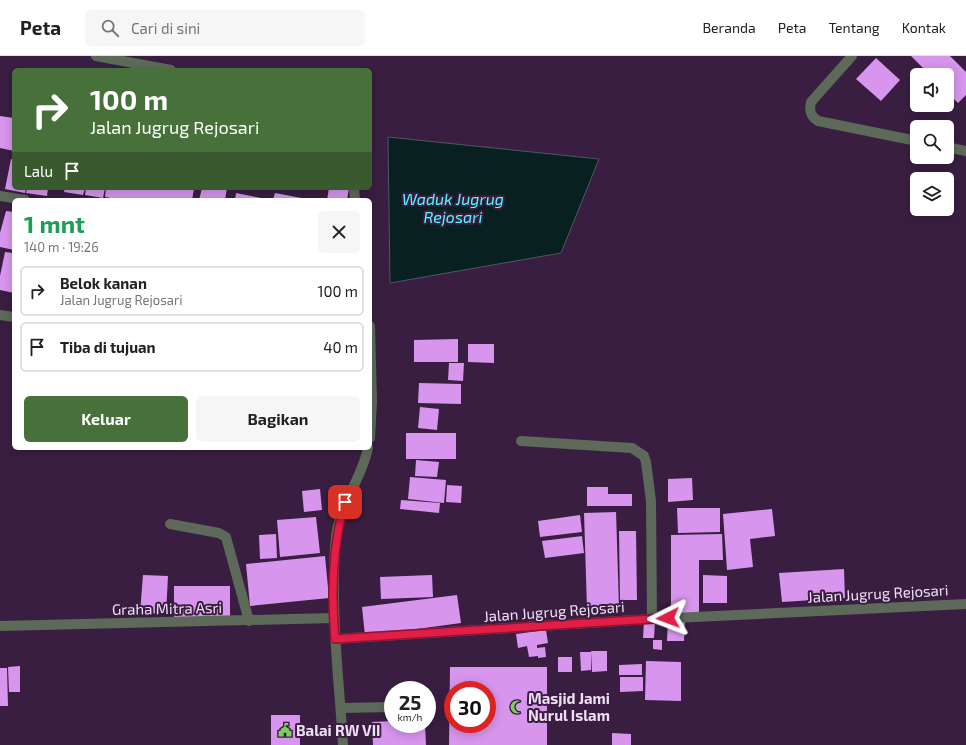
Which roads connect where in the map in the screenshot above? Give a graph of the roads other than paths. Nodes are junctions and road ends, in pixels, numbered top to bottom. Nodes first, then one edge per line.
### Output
1 (96, 56) edge
2 (852, 56) edge
3 (134, 59) edge
4 (164, 68) edge
5 (910, 140) edge
6 (954, 148) edge
7 (966, 150) edge
8 (0, 196) edge
9 (12, 198) edge
10 (0, 315) edge
11 (12, 317) edge
12 (521, 441) dead end
13 (368, 450) edge
14 (170, 524) dead end
15 (966, 604) edge
16 (334, 618) junction
17 (652, 619) junction
18 (249, 621) junction
19 (0, 626) edge
20 (335, 639) junction
21 (384, 707) edge
22 (341, 708) junction
23 (343, 745) edge

1 - 3 street
2 - 5 street
3 - 4 street
6 - 7 street
8 - 9 street
10 - 11 street
12 - 17 street
13 - 16 street
14 - 18 street
15 - 17 street, Jalan Jugrug Rejosari
16 - 18 street, Graha Mitra Asri
16 - 20 street
17 - 20 street, Jalan Jugrug Rejosari
18 - 19 street, Graha Mitra Asri
20 - 22 street
21 - 22 street
22 - 23 street

